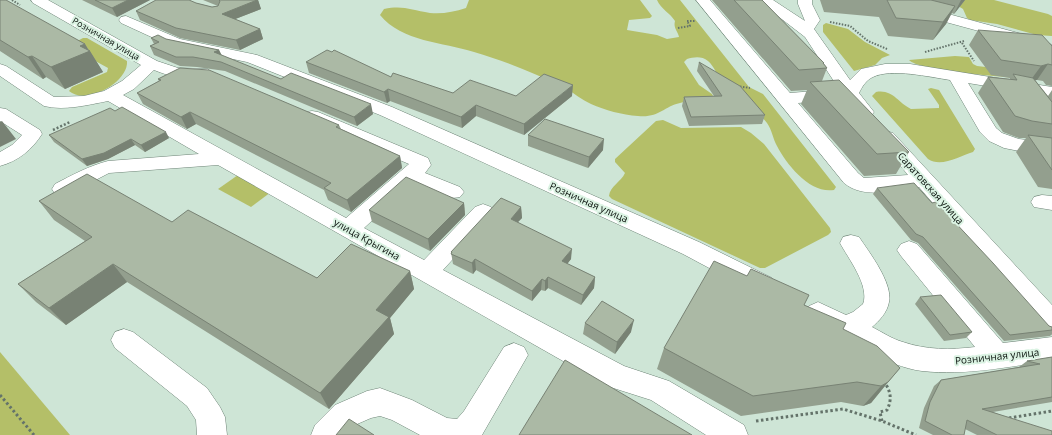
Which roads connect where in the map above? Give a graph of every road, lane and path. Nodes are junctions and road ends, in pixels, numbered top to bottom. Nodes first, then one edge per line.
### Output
1 (12, 0) edge
2 (38, 0) edge
3 (703, 0) edge
4 (708, 0) edge
5 (764, 0) edge
6 (805, 0) edge
7 (881, 0) edge
8 (21, 6) dead end
9 (829, 22) dead end
10 (805, 28) junction
11 (98, 33) junction
12 (968, 35) junction
13 (888, 50) dead end
14 (1052, 51) edge
15 (972, 57) dead end
16 (151, 64) junction
17 (0, 69) edge
18 (218, 76) edge
19 (956, 77) junction
20 (1052, 77) edge
21 (734, 85) edge
22 (753, 88) dead end
23 (1030, 90) junction
24 (1052, 92) edge
25 (850, 93) junction
26 (110, 95) junction
27 (785, 99) junction
28 (1043, 108) edge
29 (298, 110) edge
30 (0, 113) edge
31 (1052, 148) edge
32 (223, 158) junction
33 (0, 160) edge
34 (411, 175) junction
35 (923, 180) junction
36 (453, 192) dead end
37 (48, 197) edge
38 (483, 212) dead end
39 (348, 230) junction
40 (851, 243) dead end
41 (910, 250) dead end
42 (426, 272) junction
43 (1052, 322) edge
44 (845, 327) junction
45 (124, 340) dead end
46 (1052, 349) edge
47 (514, 355) dead end
48 (997, 358) junction
49 (882, 378) edge
50 (0, 395) edge
51 (1052, 411) edge
52 (1008, 418) edge
53 (882, 421) junction
54 (728, 432) edge
55 (34, 435) edge
56 (212, 435) edge
57 (326, 435) edge
58 (916, 435) edge

1 - 8 path
2 - 11 street, Розничная улица
3 - 4 street
3 - 27 street
5 - 10 street, Саратовская улица
6 - 10 street
7 - 12 street
9 - 13 path
10 - 25 street, Саратовская улица
11 - 16 street, Розничная улица
11 - 44 street, Розничная улица
12 - 14 street
12 - 15 path
16 - 18 street
16 - 26 street, Розничная улица
17 - 26 street
19 - 23 street
19 - 25 street
19 - 31 street
20 - 23 street
21 - 22 path
23 - 24 street
23 - 28 street
25 - 27 street
25 - 35 street, Саратовская улица
26 - 32 street, улица Крыгина
27 - 35 street
29 - 34 street
30 - 33 street
32 - 37 street
32 - 39 street, улица Крыгина
34 - 36 street
34 - 39 street
35 - 43 street, Саратовская улица
38 - 42 street
39 - 42 street, улица Крыгина
40 - 44 street
41 - 48 street
42 - 54 street, улица Крыгина
44 - 48 street, Розничная улица
45 - 56 street
46 - 48 street, Розничная улица
47 - 57 street
49 - 53 path
50 - 55 path
51 - 52 path
53 - 54 path
53 - 58 path

